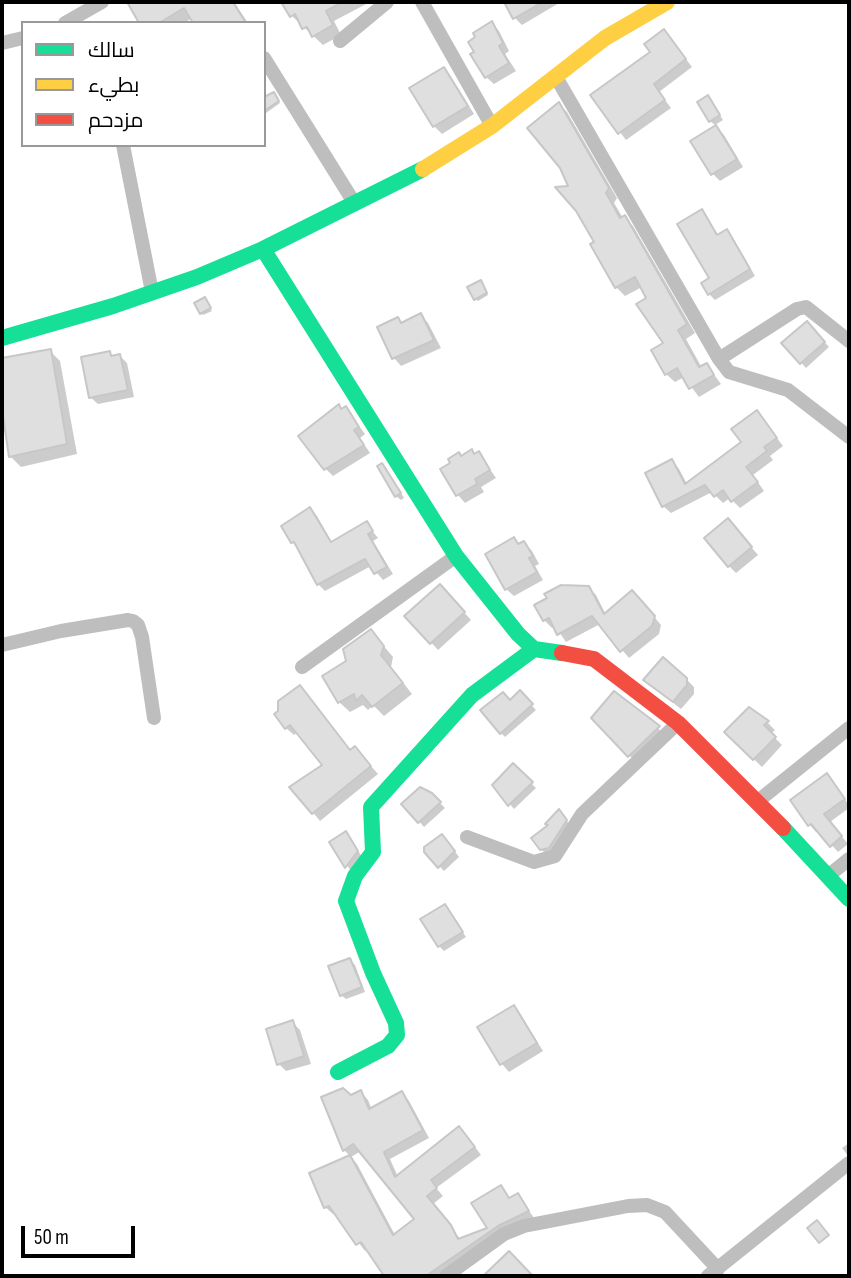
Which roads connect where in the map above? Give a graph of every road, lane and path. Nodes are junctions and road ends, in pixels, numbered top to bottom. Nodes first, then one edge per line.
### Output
1 (102, 2) edge
2 (387, 2) edge
3 (422, 2) edge
4 (667, 2) edge
5 (69, 21) edge
6 (21, 38) edge
7 (340, 41) dead end
8 (2, 43) edge
9 (266, 61) edge
10 (556, 77) junction
11 (492, 126) junction
12 (123, 147) edge
13 (355, 204) junction
14 (263, 249) junction
15 (152, 292) junction
16 (2, 338) edge
17 (849, 341) edge
18 (719, 359) junction
19 (849, 438) edge
20 (456, 556) junction
21 (2, 645) edge
22 (534, 649) junction
23 (302, 667) dead end
24 (154, 718) dead end
25 (677, 723) junction
26 (849, 729) edge
27 (758, 801) junction
28 (467, 837) dead end
29 (849, 859) edge
30 (828, 876) junction
31 (849, 899) edge
32 (338, 1072) dead end
33 (849, 1163) edge
34 (713, 1273) edge
35 (446, 1276) edge

1 - 5 street
2 - 7 street
3 - 11 street
4 - 10 street
6 - 8 street
9 - 13 street
10 - 11 street
10 - 18 street
11 - 13 street
12 - 15 street
13 - 14 street
14 - 15 street
14 - 20 street
15 - 16 street
17 - 18 street
18 - 19 street
20 - 22 street
20 - 23 street
21 - 24 street
22 - 25 street
22 - 32 street
25 - 27 street
25 - 28 street
26 - 27 street
27 - 30 street
29 - 30 street
30 - 31 street
33 - 34 street
34 - 35 street

